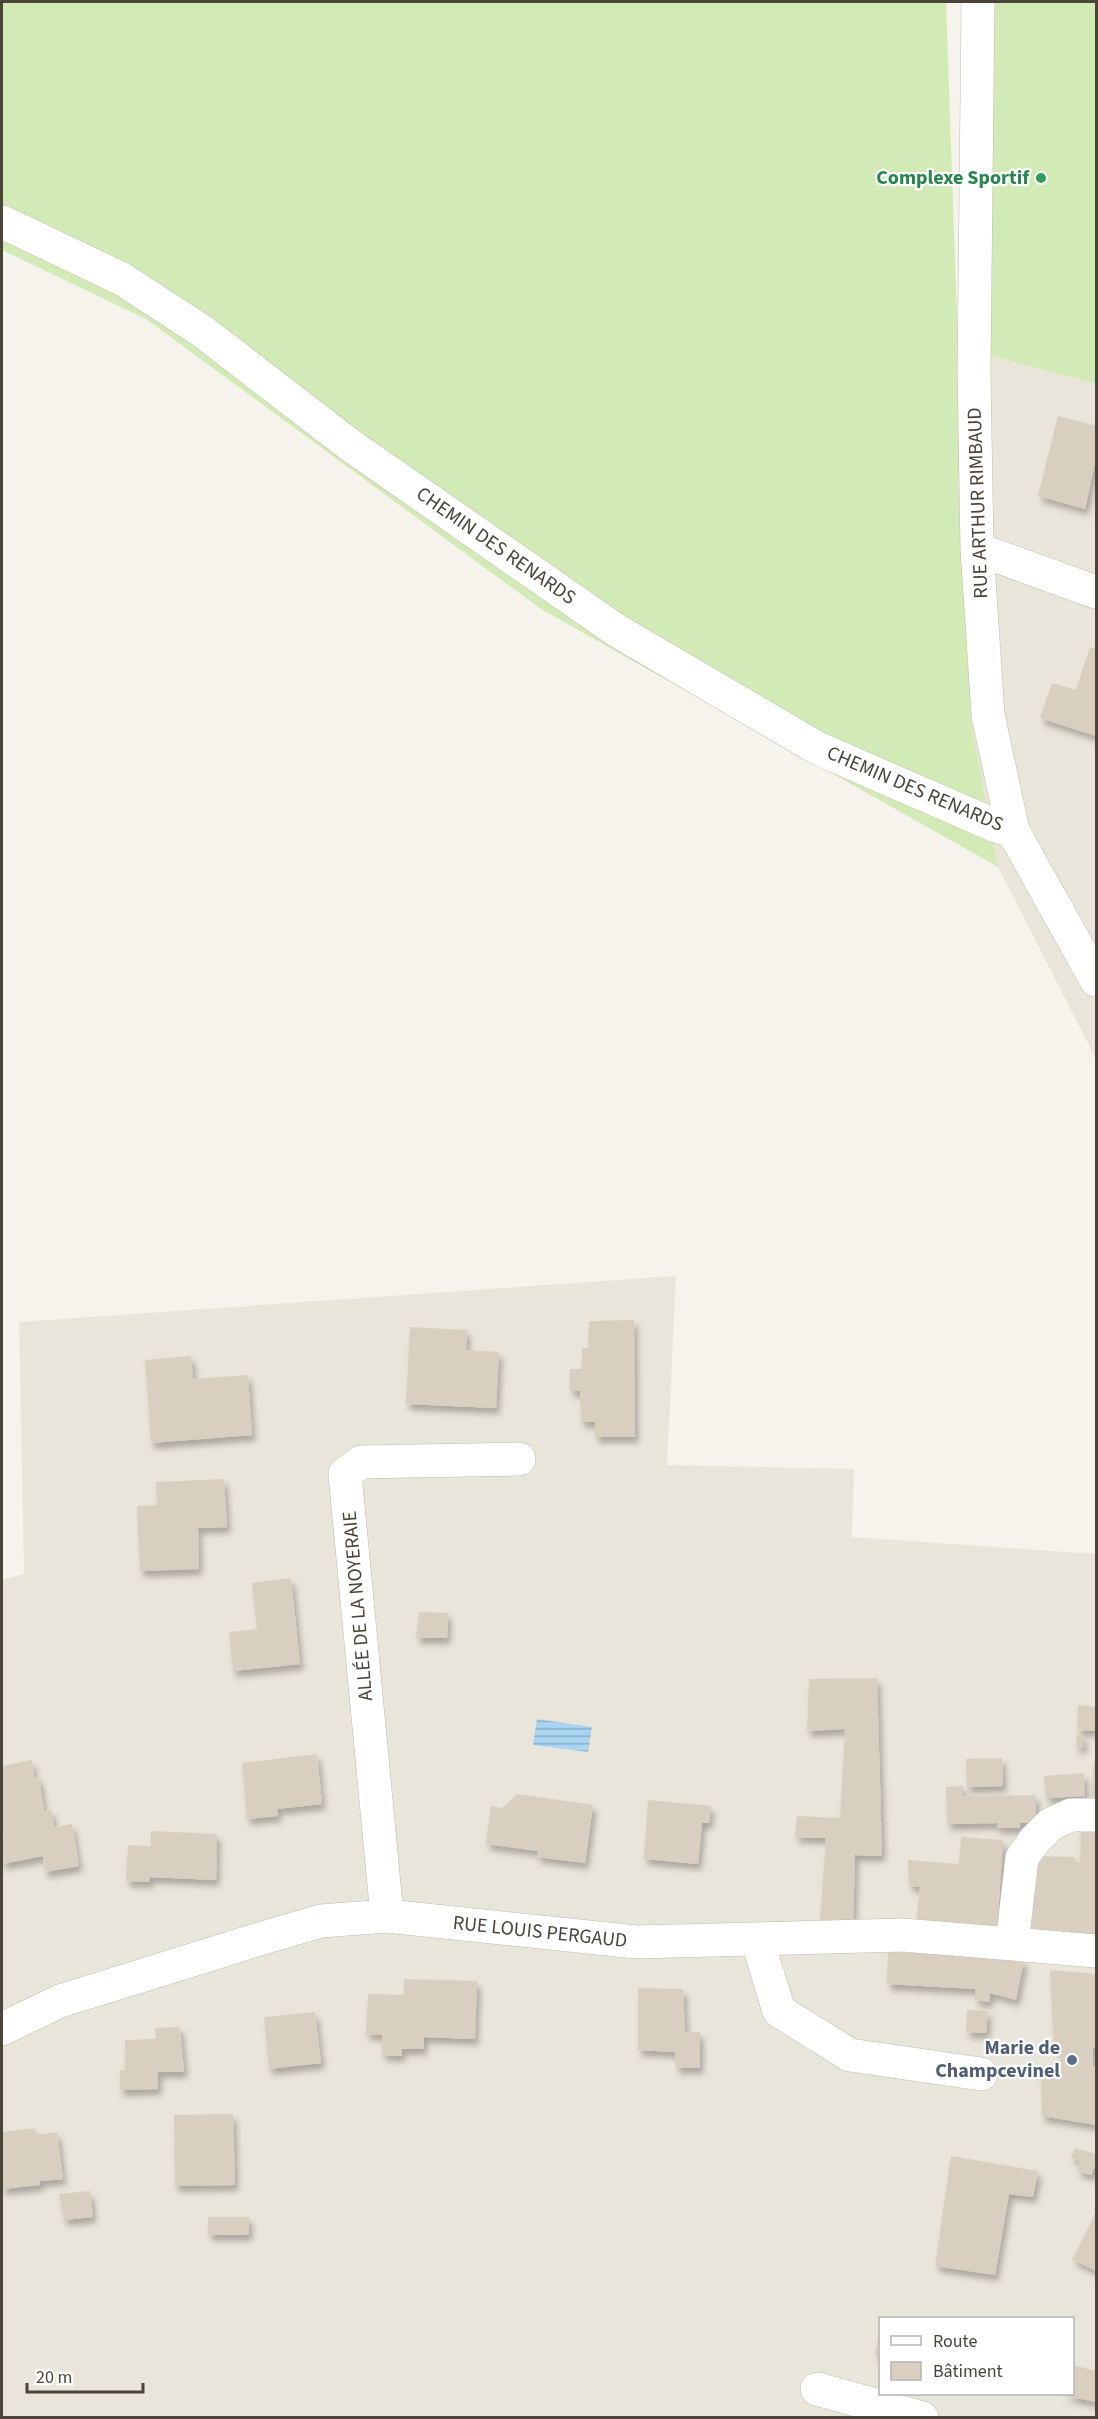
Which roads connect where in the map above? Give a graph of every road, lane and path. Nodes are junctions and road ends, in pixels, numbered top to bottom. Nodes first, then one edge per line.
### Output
1 (978, 2) edge
2 (2, 222) edge
3 (977, 549) junction
4 (1096, 592) edge
5 (1013, 831) junction
6 (1096, 980) edge
7 (519, 1459) dead end
8 (1096, 1815) edge
9 (387, 1916) junction
10 (757, 1939) junction
11 (1012, 1944) junction
12 (1096, 1951) edge
13 (2, 2029) edge
14 (981, 2074) dead end
15 (817, 2389) dead end
16 (922, 2418) edge

1 - 3 street, RUE ARTHUR RIMBAUD
2 - 5 street, CHEMIN DES RENARDS
3 - 4 street
3 - 5 street, RUE ARTHUR RIMBAUD
5 - 6 street, RUE ARTHUR RIMBAUD
7 - 9 street, ALLÉE DE LA NOYERAIE
8 - 11 street
9 - 10 street, RUE LOUIS PERGAUD
9 - 13 street, RUE LOUIS PERGAUD
10 - 11 street, RUE LOUIS PERGAUD
10 - 14 street
11 - 12 street, RUE LOUIS PERGAUD
15 - 16 street

